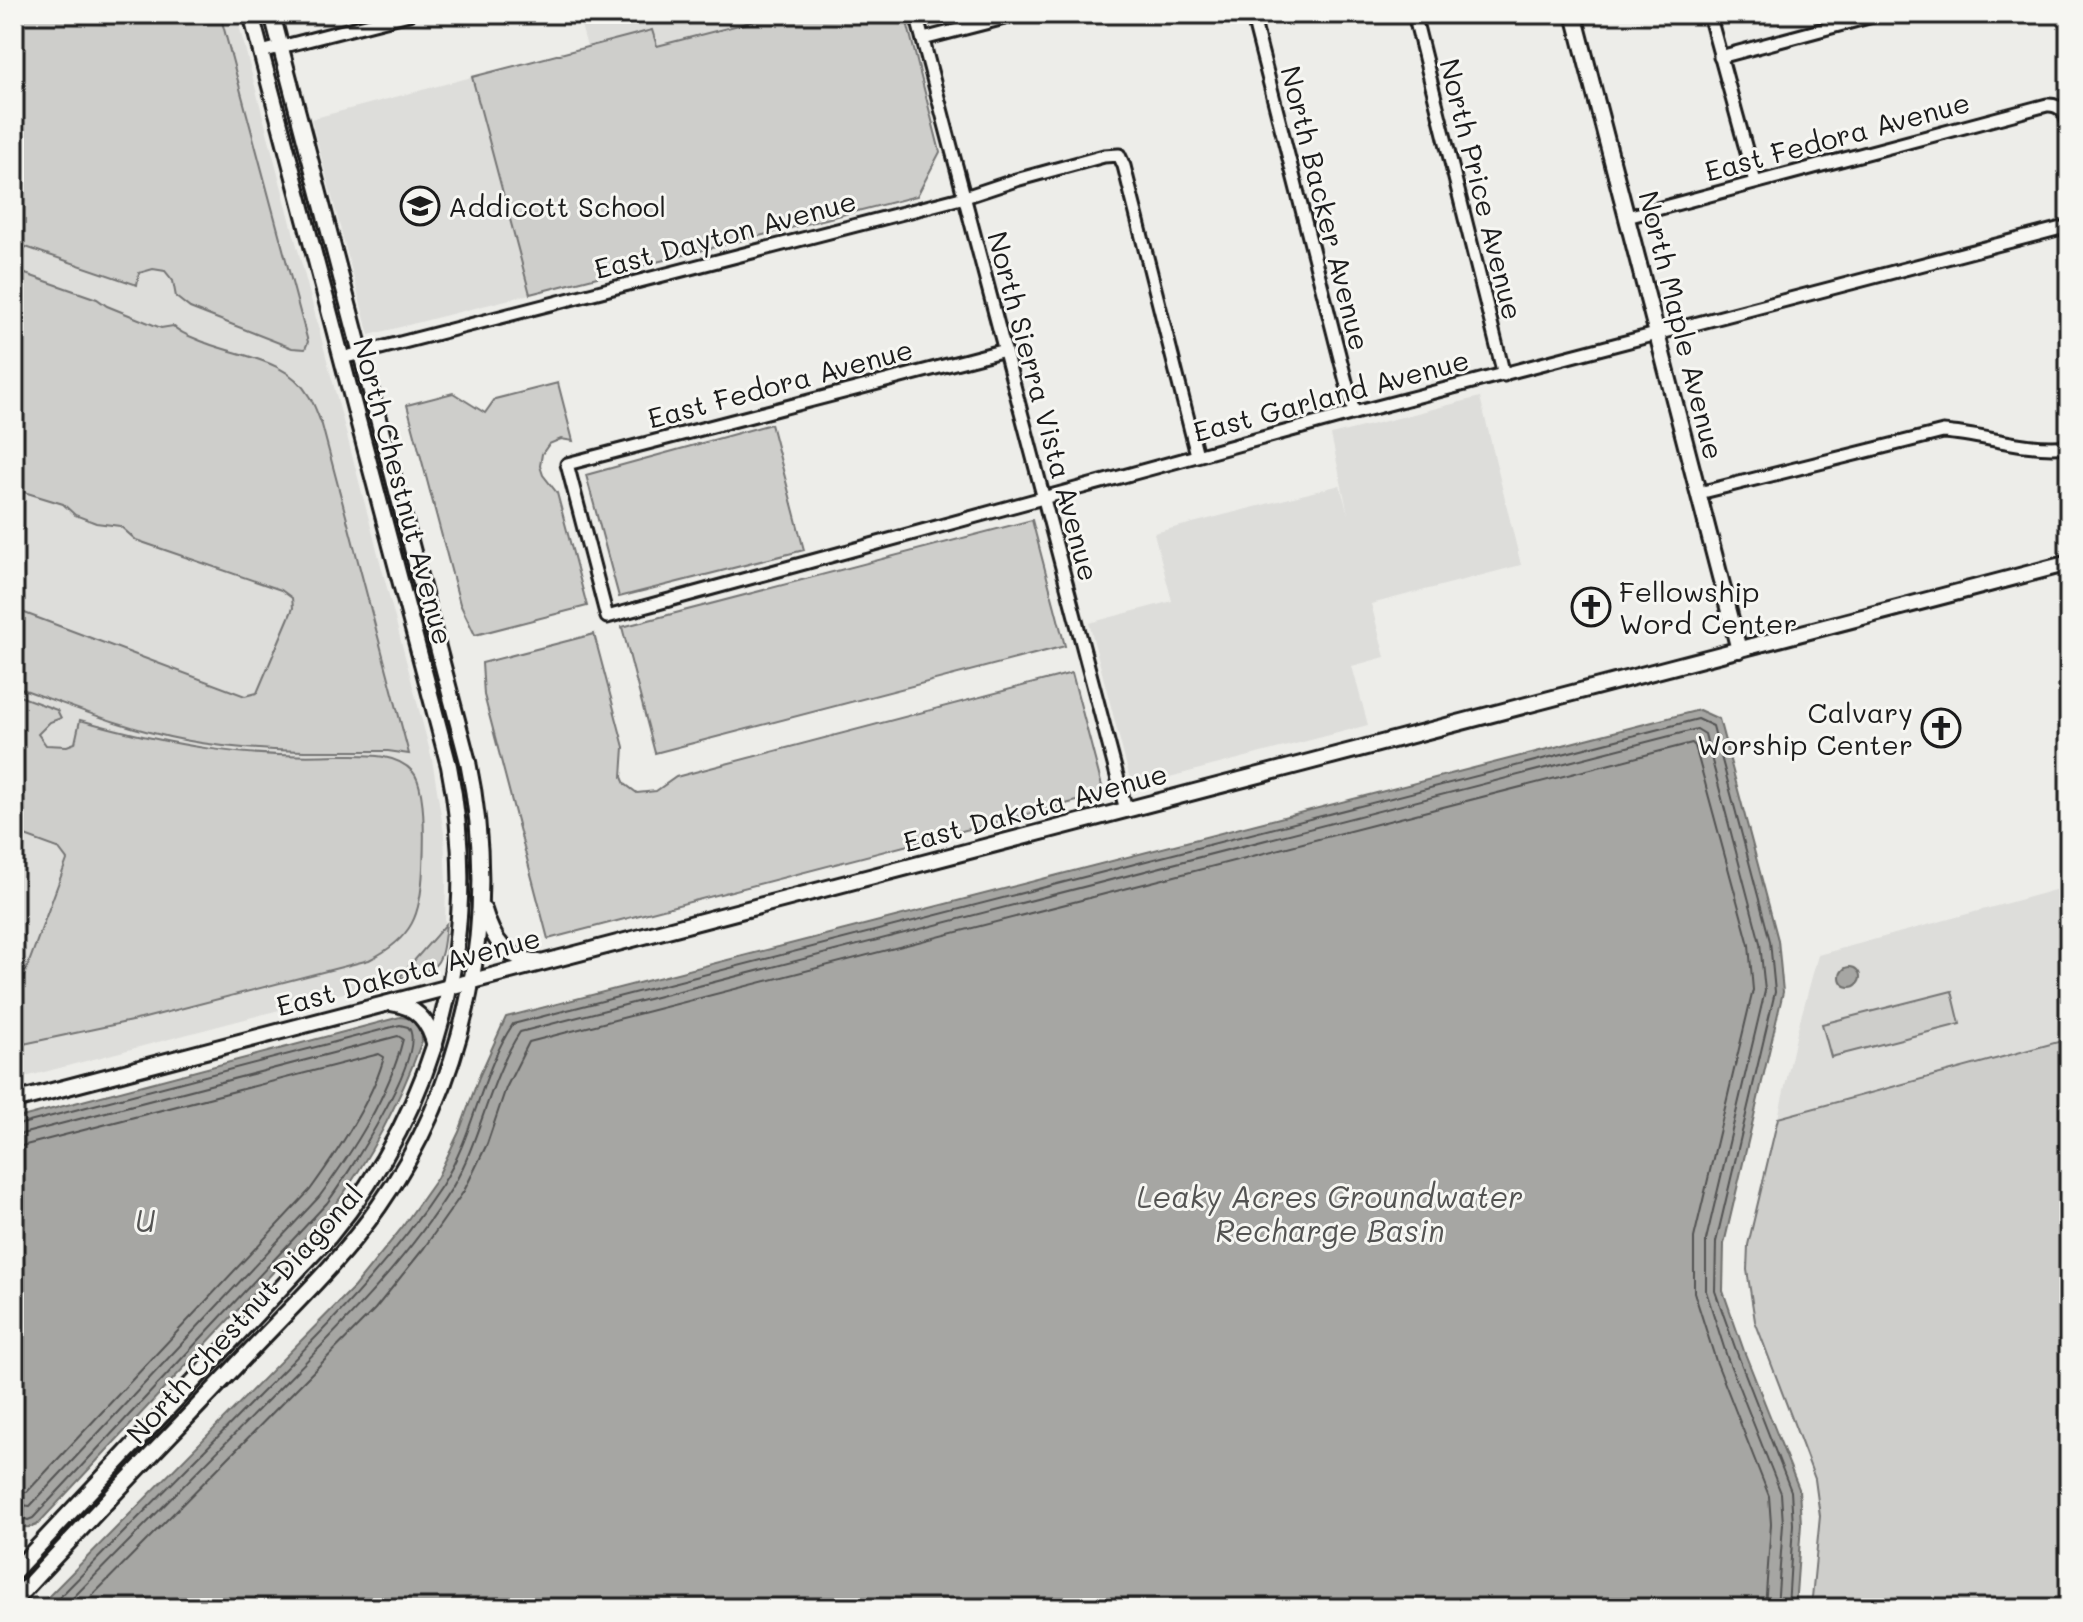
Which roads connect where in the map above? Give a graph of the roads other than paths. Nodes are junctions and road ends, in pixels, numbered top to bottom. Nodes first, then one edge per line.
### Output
1 (251, 14) edge
2 (272, 14) edge
3 (409, 14) edge
4 (916, 14) edge
5 (1020, 14) edge
6 (1252, 14) edge
7 (1414, 14) edge
8 (1574, 14) edge
9 (1709, 14) edge
10 (1880, 14) edge
11 (923, 39) junction
12 (280, 46) junction
13 (261, 52) junction
14 (1720, 57) junction
15 (2069, 127) edge
16 (1755, 182) junction
17 (965, 197) junction
18 (1627, 217) junction
19 (2069, 226) edge
20 (1656, 334) junction
21 (1005, 350) junction
22 (361, 353) junction
23 (342, 358) junction
24 (1504, 375) junction
25 (1354, 413) junction
26 (2069, 446) edge
27 (1197, 455) junction
28 (1699, 493) junction
29 (1044, 499) junction
30 (2069, 563) edge
31 (607, 617) joint
32 (1739, 650) junction
33 (441, 661) junction
34 (423, 665) junction
35 (1126, 810) junction
36 (481, 900) junction
37 (543, 962) junction
38 (472, 981) junction
39 (451, 986) junction
40 (387, 1003) junction
41 (435, 1048) junction
42 (14, 1101) edge
43 (14, 1572) edge
44 (18, 1601) edge

1 - 13 main road, North Chestnut Avenue
2 - 12 main road, North Chestnut Avenue
3 - 12 street
4 - 11 street, North Sierra Vista Avenue
5 - 11 street
6 - 25 street, North Backer Avenue
7 - 24 street, North Price Avenue
8 - 18 main road, North Maple Avenue
9 - 14 street
10 - 14 street
11 - 17 street, North Sierra Vista Avenue
12 - 13 street
12 - 22 main road, North Chestnut Avenue
13 - 23 main road, North Chestnut Avenue
14 - 16 street
15 - 16 street, East Fedora Avenue
16 - 18 street, East Fedora Avenue
17 - 21 street, North Sierra Vista Avenue
17 - 22 street, East Dayton Avenue
17 - 27 street, East Dayton Avenue
18 - 20 main road, North Maple Avenue
19 - 20 street, East Garland Avenue
20 - 24 street, East Garland Avenue
20 - 28 main road, North Maple Avenue
21 - 29 street, North Sierra Vista Avenue
21 - 31 street, East Fedora Avenue
22 - 23 street, East Dayton Avenue
22 - 33 main road, North Chestnut Avenue
23 - 34 main road, North Chestnut Avenue
24 - 25 street, East Garland Avenue
25 - 27 street, East Garland Avenue
26 - 28 street
27 - 29 street, East Garland Avenue
28 - 32 main road, North Maple Avenue
29 - 31 street, East Garland Avenue
29 - 35 street, North Sierra Vista Avenue
30 - 32 main road, East Dakota Avenue
32 - 35 main road, East Dakota Avenue
33 - 34 main road
33 - 36 main road, North Chestnut Avenue
34 - 39 main road, North Chestnut Avenue
35 - 37 main road, East Dakota Avenue
36 - 37 main road
36 - 38 main road, North Chestnut Avenue
37 - 38 main road, East Dakota Avenue
38 - 39 main road, East Dakota Avenue
38 - 44 main road, North Chestnut Diagonal
39 - 40 main road, East Dakota Avenue
39 - 41 main road, North Chestnut Diagonal
40 - 41 main road
40 - 42 main road, East Dakota Avenue
41 - 43 main road, North Chestnut Diagonal

